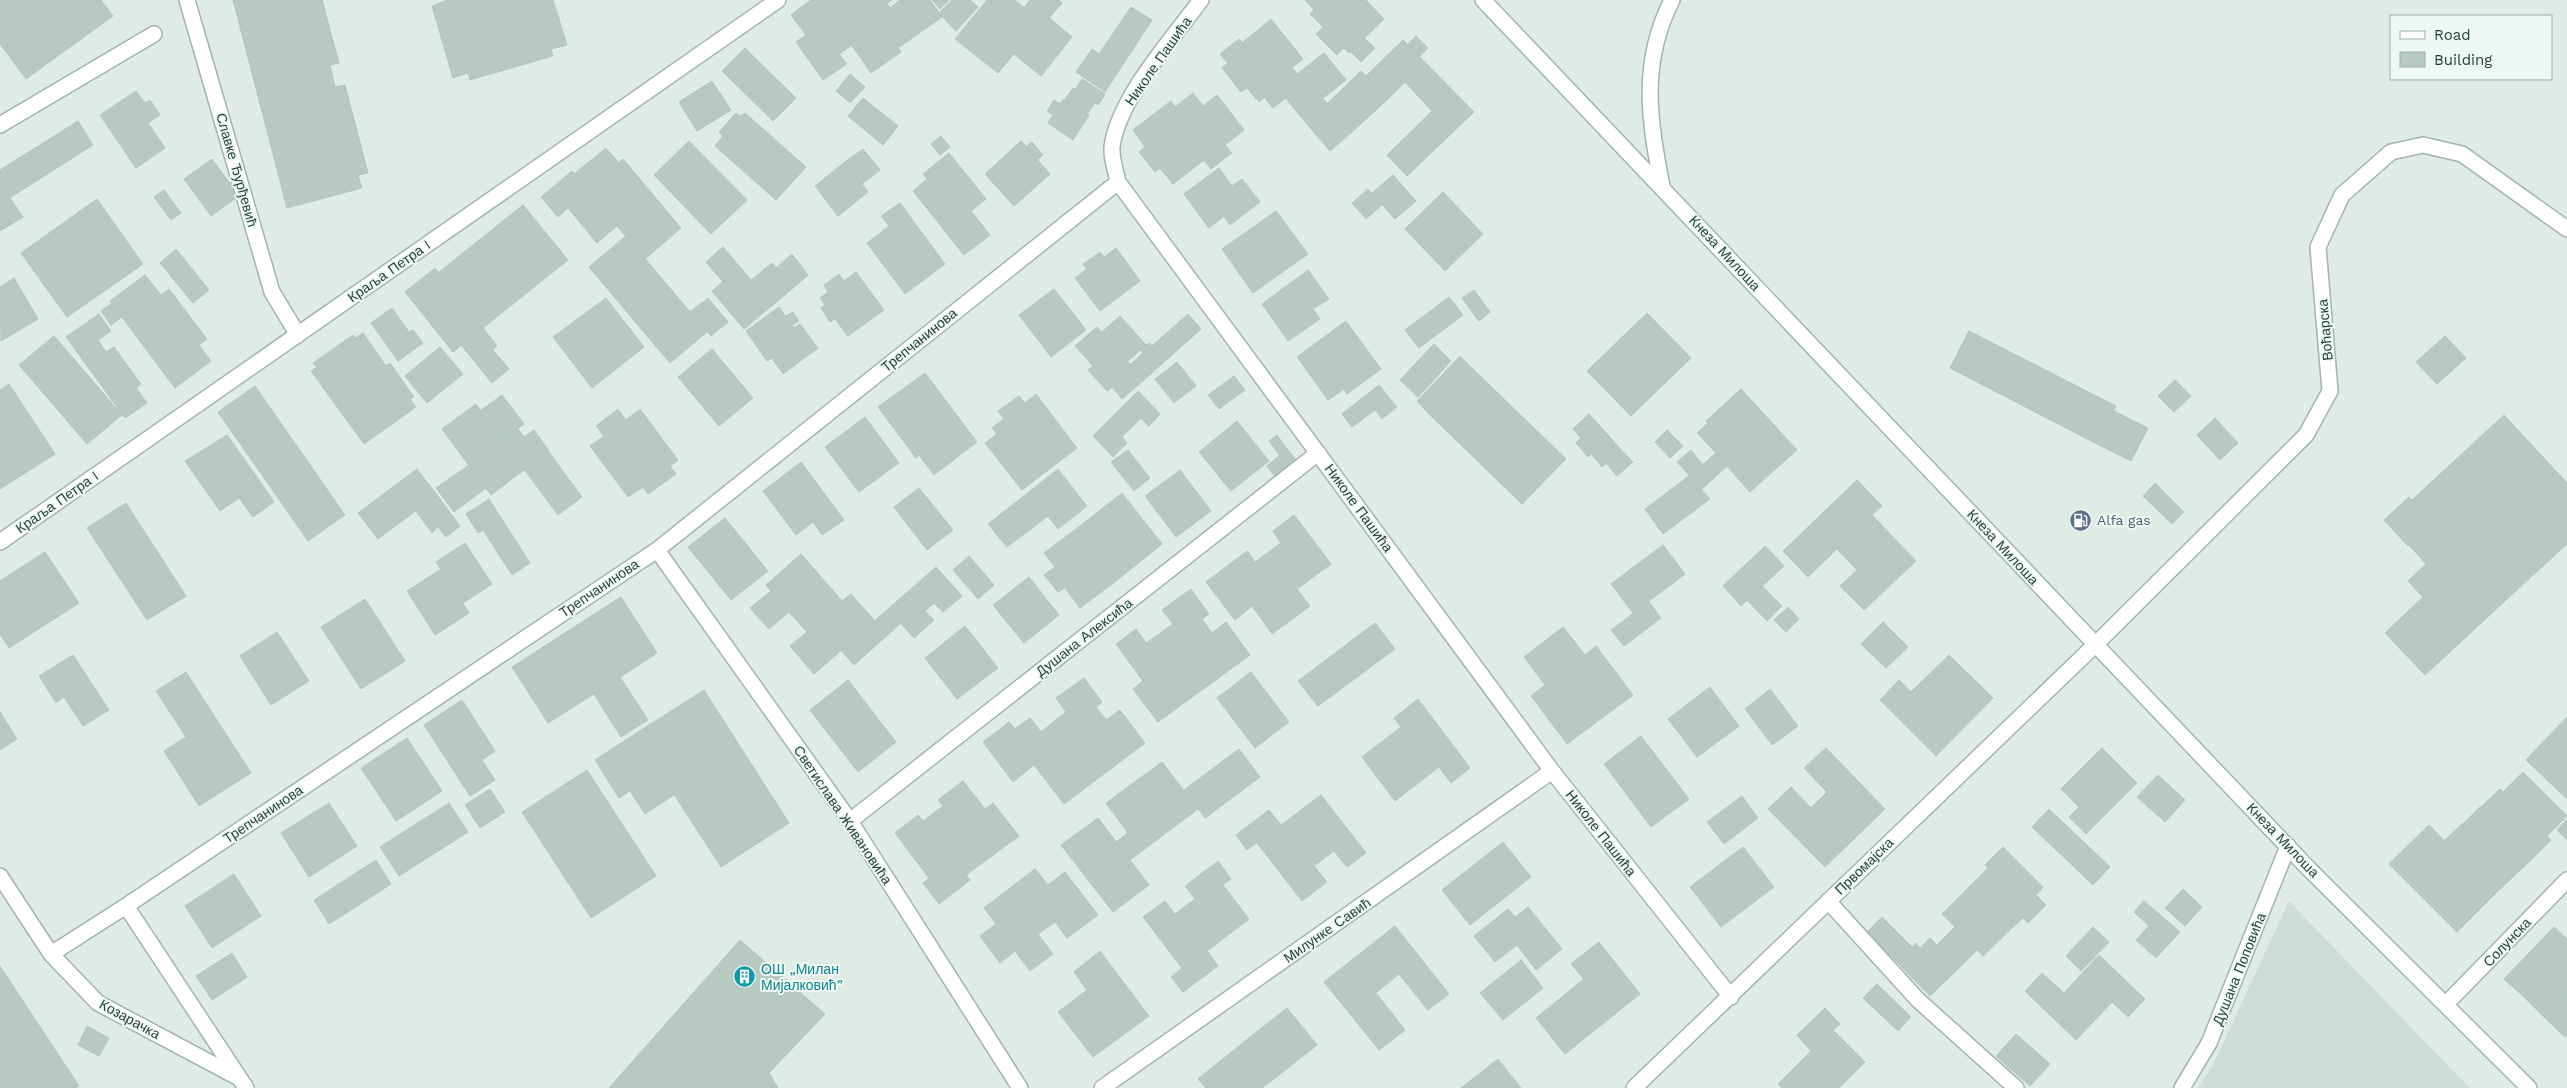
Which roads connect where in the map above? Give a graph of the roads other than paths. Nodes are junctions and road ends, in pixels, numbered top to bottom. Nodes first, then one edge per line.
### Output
1 (187, 0) edge
2 (778, 0) edge
3 (1201, 0) edge
4 (1483, 0) edge
5 (1672, 0) edge
6 (154, 34) dead end
7 (0, 125) edge
8 (1118, 182) junction
9 (1662, 186) junction
10 (2567, 229) edge
11 (298, 334) junction
12 (1318, 453) junction
13 (0, 542) edge
14 (656, 550) junction
15 (2095, 645) junction
16 (1552, 771) junction
17 (850, 821) junction
18 (2288, 846) junction
19 (0, 876) edge
20 (2567, 880) edge
21 (1828, 901) junction
22 (126, 906) junction
23 (51, 954) junction
24 (1731, 998) junction
25 (2446, 1004) junction
26 (242, 1083) edge
27 (1020, 1088) edge
28 (1102, 1088) edge
29 (1634, 1088) edge
30 (2016, 1088) edge
31 (2182, 1088) edge
32 (2529, 1088) edge

1 - 11 street, Славке Ђурђевић
2 - 11 street, Краља Петра I
3 - 8 street, Николе Пашића
4 - 9 street, Кнеза Милоша
5 - 9 street
6 - 7 street
8 - 12 street, Николе Пашића
8 - 14 street, Трепчанинова
9 - 15 street, Кнеза Милоша
10 - 15 street, Воћарска
11 - 13 street, Краља Петра I
12 - 16 street, Николе Пашића
12 - 17 street, Душана Алексића
14 - 17 street, Светислава Живановића
14 - 22 street, Трепчанинова
15 - 18 street, Кнеза Милоша
15 - 21 street, Првомајска
16 - 24 street, Николе Пашића
16 - 28 street, Милунке Савић
17 - 27 street, Светислава Живановића
18 - 25 street, Кнеза Милоша
18 - 31 street, Душана Поповића
19 - 23 street, Козарачка
20 - 25 street, Солунска
21 - 24 street, Првомајска
21 - 30 street
22 - 23 street, Трепчанинова
22 - 26 street
23 - 26 street, Козарачка
24 - 29 street, Првомајска
25 - 32 street, Кнеза Милоша

